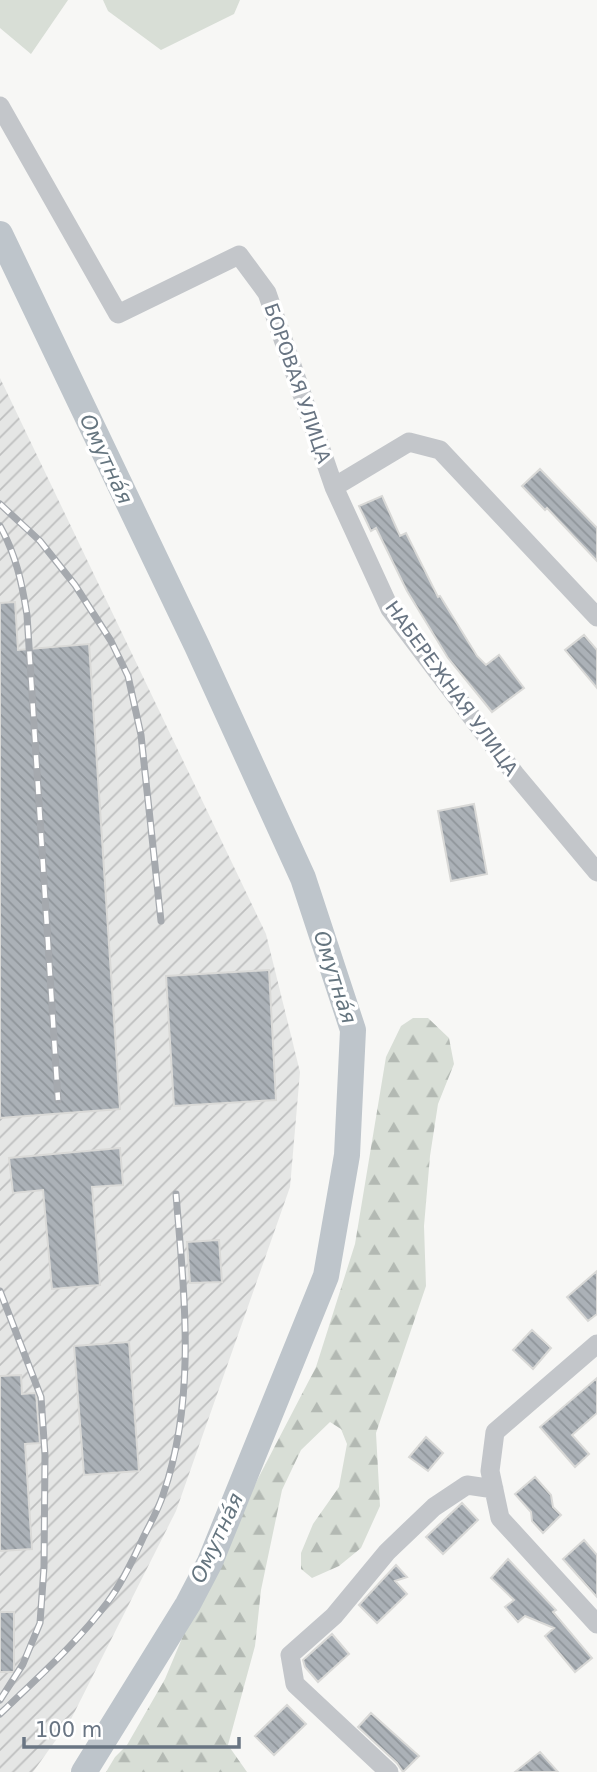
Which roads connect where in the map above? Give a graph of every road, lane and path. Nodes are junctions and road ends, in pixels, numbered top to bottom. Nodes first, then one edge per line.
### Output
1 (0, 106) edge
2 (334, 487) junction
3 (597, 617) edge
4 (597, 872) edge
5 (597, 1344) edge
6 (494, 1489) junction
7 (597, 1624) edge
8 (389, 1772) edge

1 - 2 street, БОРОВАЯ УЛИЦА
2 - 3 street
2 - 4 street, НАБЕРЕЖНАЯ УЛИЦА
5 - 6 street
6 - 7 street
6 - 8 street

